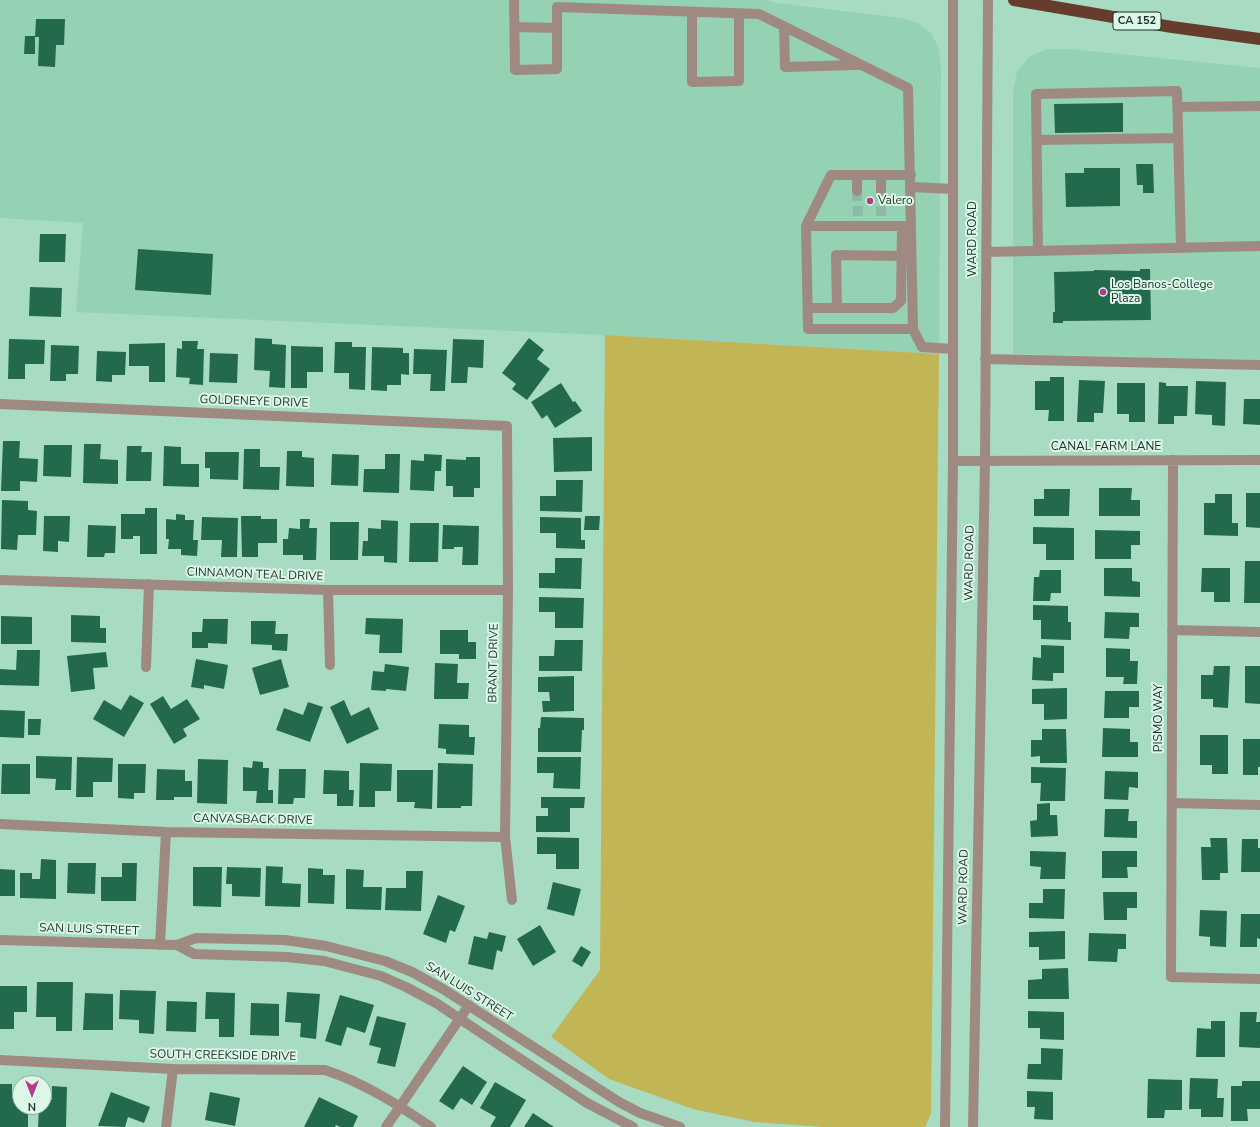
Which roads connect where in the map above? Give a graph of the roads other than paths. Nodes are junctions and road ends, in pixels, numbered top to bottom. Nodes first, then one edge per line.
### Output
1 (514, 0) edge
2 (953, 0) edge
3 (988, 0) edge
4 (1014, 0) edge
5 (692, 12) junction
6 (739, 14) junction
7 (515, 27) junction
8 (784, 27) junction
9 (557, 28) junction
10 (1260, 39) edge
11 (859, 65) junction
12 (1260, 106) edge
13 (1178, 107) junction
14 (1178, 138) junction
15 (1037, 140) junction
16 (858, 175) junction
17 (881, 175) junction
18 (911, 175) junction
19 (911, 188) junction
20 (953, 189) junction
21 (858, 191) tunnel mouth
22 (881, 191) tunnel mouth
23 (806, 226) junction
24 (907, 226) junction
25 (1260, 246) edge
26 (1181, 248) junction
27 (1038, 251) junction
28 (986, 252) junction
29 (902, 256) junction
30 (808, 308) junction
31 (837, 308) junction
32 (913, 329) junction
33 (953, 349) junction
34 (985, 359) junction
35 (1260, 365) edge
36 (0, 404) edge
37 (507, 426) joint
38 (953, 460) junction
39 (985, 460) junction
40 (1173, 460) junction
41 (1260, 460) edge
42 (0, 580) edge
43 (149, 584) junction
44 (328, 590) junction
45 (508, 590) junction
46 (1172, 630) junction
47 (1260, 632) edge
48 (330, 665) dead end
49 (146, 667) dead end
50 (1172, 803) junction
51 (1260, 805) edge
52 (0, 824) edge
53 (166, 832) junction
54 (505, 837) junction
55 (512, 900) dead end
56 (0, 940) edge
57 (160, 945) junction
58 (177, 945) junction
59 (1260, 979) edge
60 (469, 1005) junction
61 (461, 1018) junction
62 (0, 1060) edge
63 (172, 1069) junction
64 (400, 1107) junction
65 (166, 1127) edge
66 (386, 1127) edge
67 (431, 1127) edge
68 (633, 1127) edge
69 (680, 1127) edge
70 (946, 1127) edge
71 (974, 1127) edge

1 - 7 street
2 - 20 street, WARD ROAD
3 - 28 street, WARD ROAD
4 - 10 highway, CA 152
5 - 6 street
5 - 6 street
5 - 9 street
6 - 8 street
7 - 9 street
7 - 9 street
8 - 11 street
8 - 11 street
11 - 18 street
12 - 13 street
13 - 14 street
13 - 15 street
14 - 15 street
14 - 26 street
15 - 27 street
16 - 17 street
16 - 21 street
16 - 23 street
17 - 18 street
17 - 22 street
18 - 19 street
19 - 20 street
19 - 24 street
20 - 33 street, WARD ROAD
23 - 24 street
23 - 30 street
24 - 29 street
24 - 32 street
25 - 26 street
26 - 27 street
27 - 28 street
28 - 34 street, WARD ROAD
29 - 31 street
29 - 31 street
30 - 31 street
30 - 32 street
32 - 33 street
33 - 38 street, WARD ROAD
34 - 35 street
34 - 39 street, WARD ROAD
36 - 37 street, GOLDENEYE DRIVE
37 - 45 street, BRANT DRIVE
38 - 39 street, CANAL FARM LANE
38 - 70 street, WARD ROAD
39 - 40 street, CANAL FARM LANE
39 - 71 street, WARD ROAD
40 - 41 street, CANAL FARM LANE
40 - 46 street, PISMO WAY
42 - 43 street, CINNAMON TEAL DRIVE
43 - 44 street, CINNAMON TEAL DRIVE
43 - 49 street
44 - 45 street, CINNAMON TEAL DRIVE
44 - 48 street
45 - 54 street, BRANT DRIVE
46 - 47 street
46 - 50 street, PISMO WAY
50 - 51 street
50 - 59 street, PISMO WAY
52 - 53 street, CANVASBACK DRIVE
53 - 54 street, CANVASBACK DRIVE
53 - 57 street
54 - 55 street, BRANT DRIVE
56 - 57 street, SAN LUIS STREET
57 - 58 street, SAN LUIS STREET
58 - 60 street, SAN LUIS STREET
58 - 61 street, SAN LUIS STREET
60 - 61 street
60 - 69 street, SAN LUIS STREET
61 - 64 street
61 - 68 street, SAN LUIS STREET
62 - 63 street, SOUTH CREEKSIDE DRIVE
63 - 64 street, SOUTH CREEKSIDE DRIVE
63 - 65 street
64 - 66 street
64 - 67 street, SOUTH CREEKSIDE DRIVE

